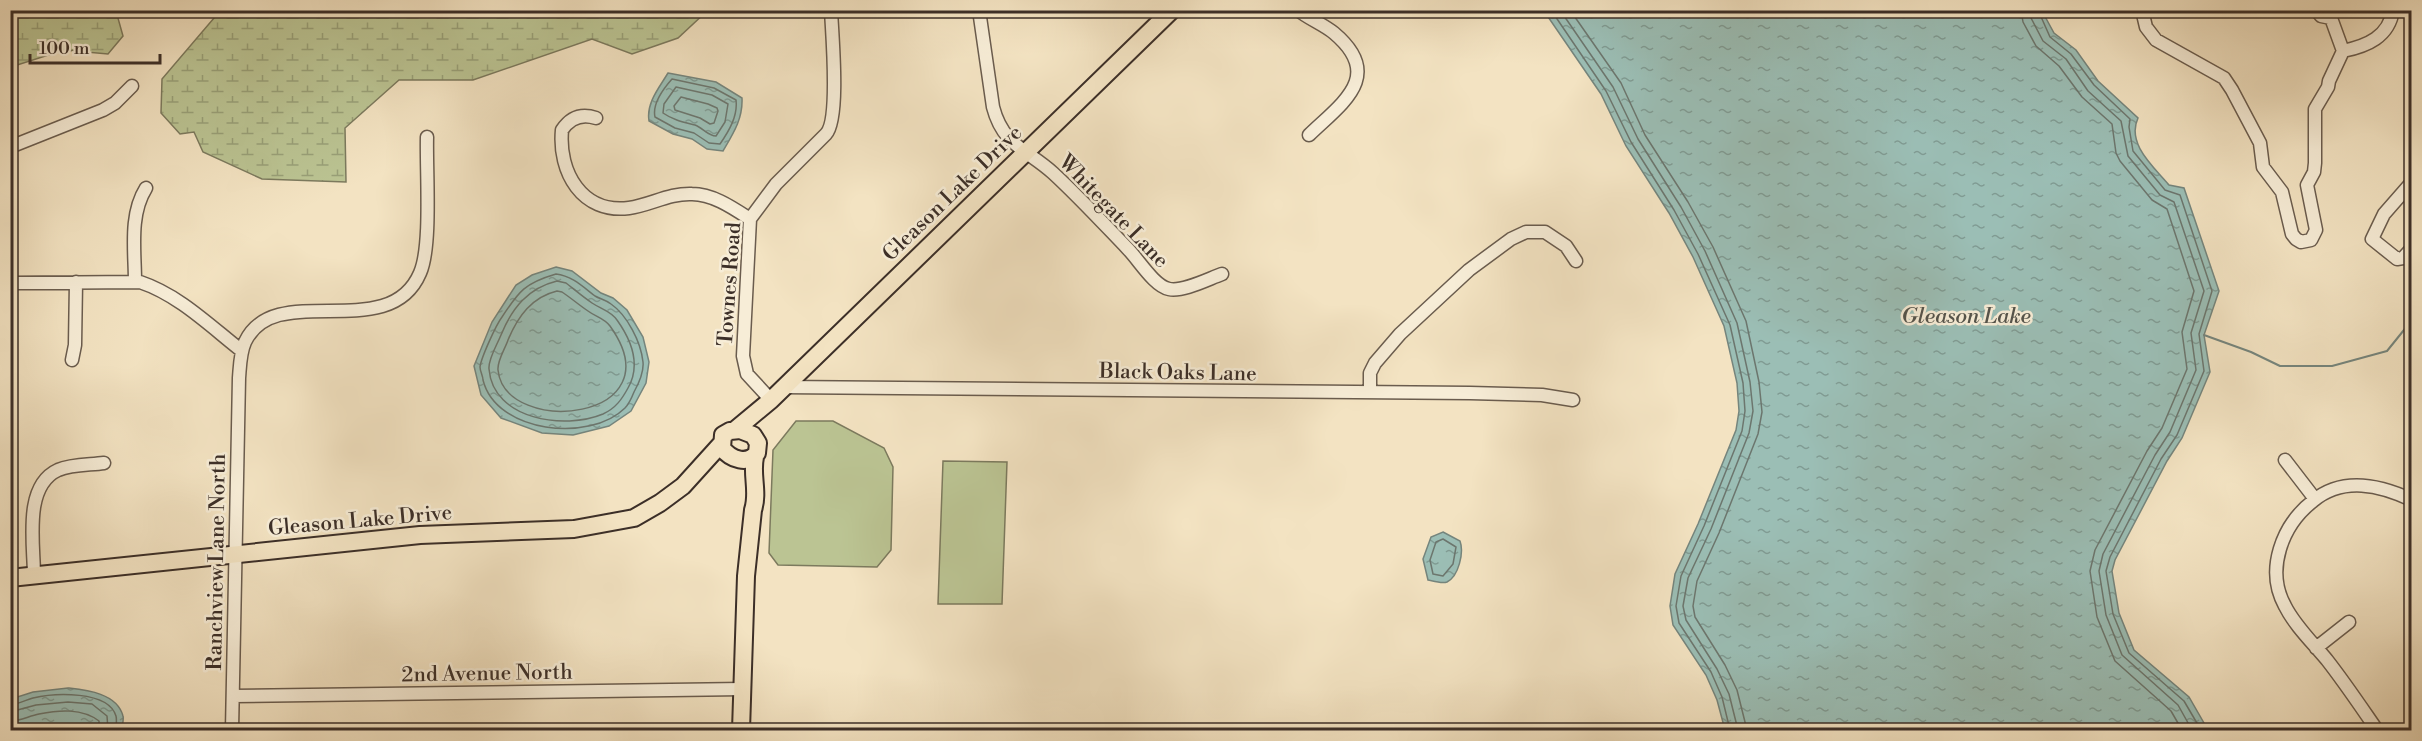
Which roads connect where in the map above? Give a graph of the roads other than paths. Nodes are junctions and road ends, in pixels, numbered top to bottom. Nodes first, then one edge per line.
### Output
1 (831, 10) edge
2 (979, 10) edge
3 (1172, 10) edge
4 (1299, 10) edge
5 (2142, 10) edge
6 (2316, 10) edge
7 (2393, 10) edge
8 (2334, 17) edge
9 (2343, 51) junction
10 (132, 86) dead end
11 (596, 118) dead end
12 (1309, 135) dead end
13 (427, 137) dead end
14 (10, 147) edge
15 (1024, 154) junction
16 (2412, 182) edge
17 (2307, 185) junction
18 (146, 188) dead end
19 (2279, 189) junction
20 (750, 219) junction
21 (2412, 248) edge
22 (1576, 261) dead end
23 (1222, 274) dead end
24 (76, 282) junction
25 (135, 282) junction
26 (10, 284) edge
27 (242, 351) junction
28 (72, 360) dead end
29 (1370, 392) junction
30 (772, 398) junction
31 (1573, 400) dead end
32 (735, 430) junction
33 (753, 435) junction
34 (736, 453) junction
35 (2285, 460) dead end
36 (104, 463) dead end
37 (2315, 499) junction
38 (2412, 500) edge
39 (235, 555) junction
40 (34, 576) junction
41 (10, 578) edge
42 (2349, 622) dead end
43 (2316, 648) junction
44 (742, 689) junction
45 (233, 696) junction
46 (232, 730) edge
47 (741, 730) edge
48 (2378, 730) edge

1 - 20 street, Townes Road
2 - 15 street, Whitegate Lane
3 - 15 main road, Gleason Lake Drive
4 - 12 street
5 - 19 street
6 - 8 street
7 - 9 street
8 - 9 street
9 - 17 street
10 - 14 street
11 - 20 street
13 - 27 street
15 - 23 street, Whitegate Lane
15 - 30 main road, Gleason Lake Drive
16 - 21 street
17 - 19 street
17 - 19 street
18 - 25 street
20 - 30 street, Townes Road
22 - 29 street
24 - 25 street
24 - 26 street
24 - 28 street
25 - 27 street
27 - 39 street, Ranchview Lane North
29 - 30 street, Black Oaks Lane
29 - 31 street, Black Oaks Lane
30 - 32 main road, Gleason Lake Drive
30 - 33 main road, Gleason Lake Drive
32 - 33 main road
32 - 34 main road, Gleason Lake Drive
33 - 34 main road
34 - 39 main road, Gleason Lake Drive
34 - 44 main road
35 - 37 street
36 - 40 street
37 - 38 street
37 - 43 street
39 - 40 main road, Gleason Lake Drive
39 - 45 street, Ranchview Lane North
40 - 41 main road, Gleason Lake Drive
42 - 43 street
43 - 48 street
44 - 45 street, 2nd Avenue North
44 - 47 main road
45 - 46 street, Ranchview Lane North

